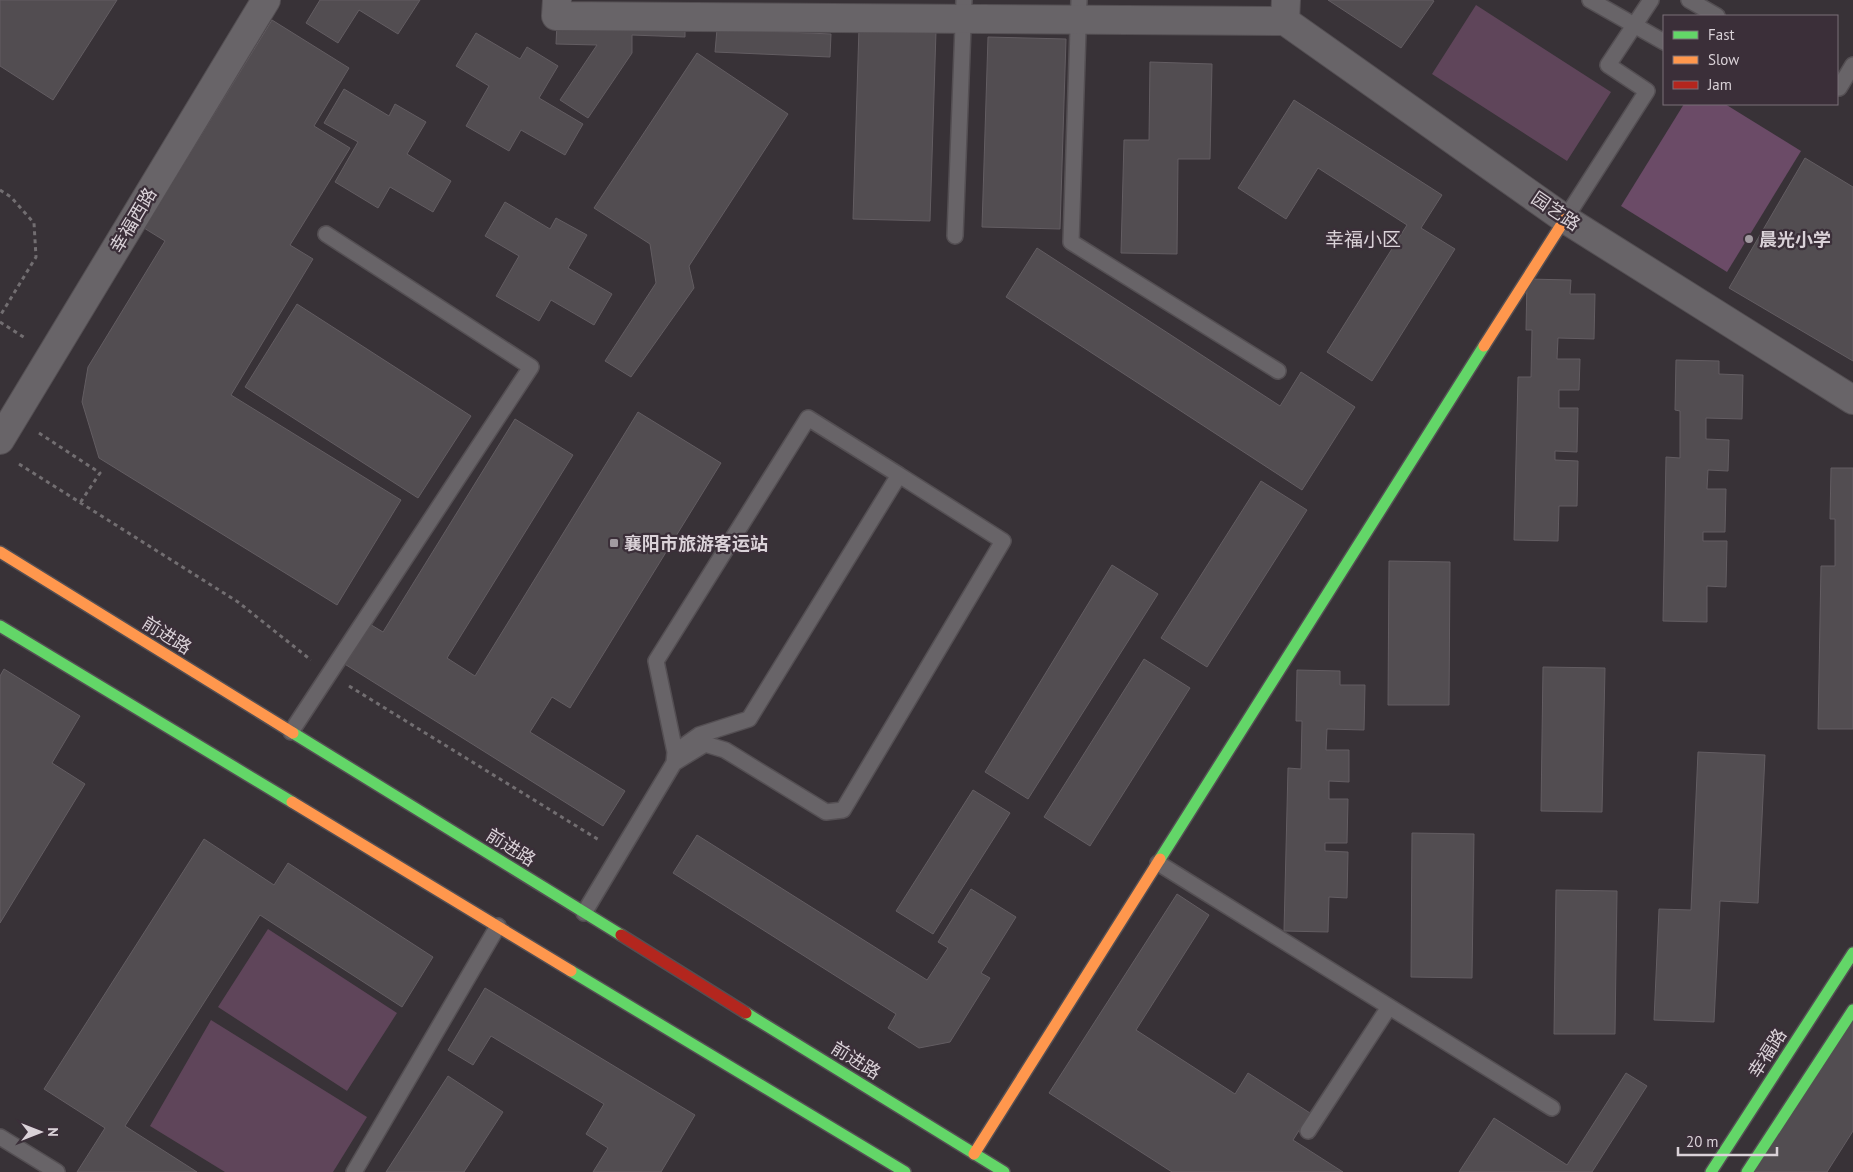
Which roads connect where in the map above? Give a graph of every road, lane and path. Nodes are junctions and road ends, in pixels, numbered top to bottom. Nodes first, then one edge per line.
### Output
1 (266, 0) edge
2 (557, 0) edge
3 (1590, 0) edge
4 (1651, 0) edge
5 (1690, 0) edge
6 (695, 9) edge
7 (834, 9) edge
8 (964, 10) edge
9 (1079, 10) edge
10 (1285, 10) edge
11 (1715, 15) edge
12 (1635, 26) junction
13 (1663, 41) edge
14 (1853, 65) edge
15 (1838, 88) edge
16 (0, 190) edge
17 (1565, 219) junction
18 (326, 234) dead end
19 (955, 236) dead end
20 (0, 316) edge
21 (1278, 371) dead end
22 (1853, 400) edge
23 (14, 417) junction
24 (0, 440) edge
25 (16, 462) dead end
26 (899, 475) junction
27 (0, 552) edge
28 (0, 626) edge
29 (291, 732) junction
30 (674, 757) junction
31 (1158, 863) junction
32 (584, 913) junction
33 (498, 926) junction
34 (1853, 953) edge
35 (1389, 1007) junction
36 (1853, 1010) edge
37 (1552, 1108) dead end
38 (1308, 1131) dead end
39 (0, 1136) edge
40 (974, 1154) junction
41 (57, 1172) edge
42 (354, 1172) edge
43 (905, 1172) edge
44 (1004, 1172) edge
45 (1710, 1172) edge
46 (1747, 1172) edge

1 - 23 street, 幸福西路
2 - 6 street
3 - 12 lane
4 - 12 lane
5 - 11 lane
6 - 7 street
7 - 8 street
8 - 9 street
8 - 19 lane
9 - 10 street
9 - 21 lane
10 - 17 street, 园艺路
12 - 13 lane
12 - 17 lane
14 - 15 lane
16 - 20 path
17 - 22 street, 园艺路
17 - 31 main road
18 - 29 lane
23 - 24 street, 幸福西路
23 - 25 path
26 - 30 lane
26 - 30 lane
26 - 30 lane
27 - 29 main road, 前进路
28 - 33 main road
29 - 32 main road, 前进路
30 - 32 lane
31 - 35 lane
31 - 40 main road
32 - 40 main road, 前进路
33 - 42 lane
33 - 43 main road
34 - 45 main road, 幸福路
35 - 37 lane
35 - 38 lane
36 - 46 main road
39 - 41 lane
40 - 44 main road, 前进路

